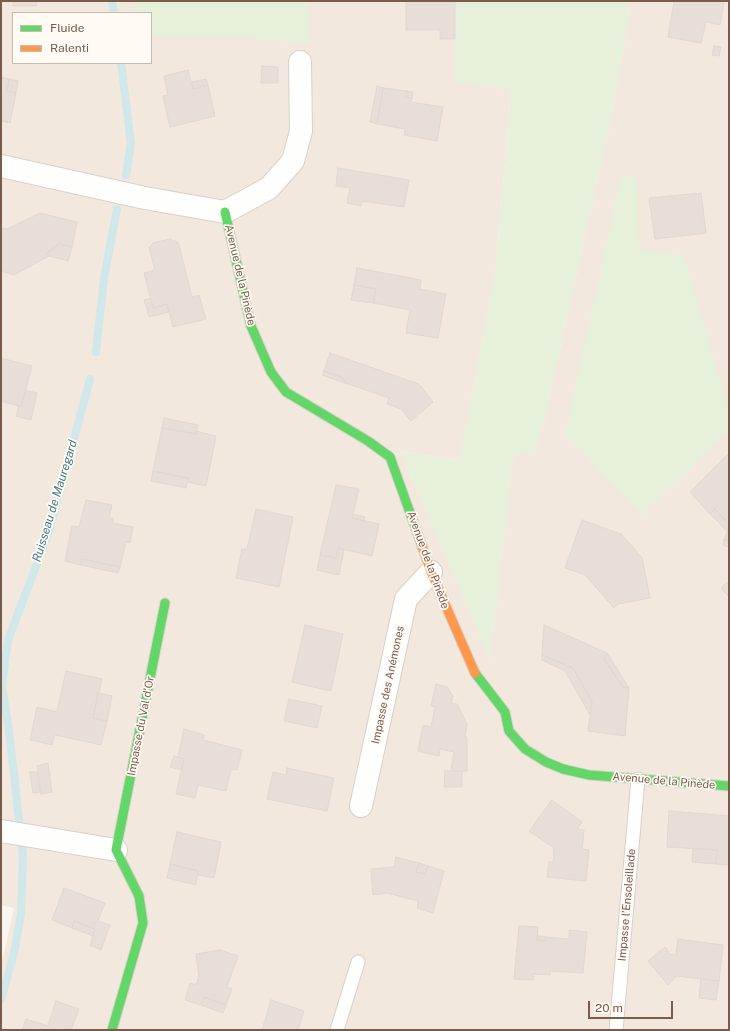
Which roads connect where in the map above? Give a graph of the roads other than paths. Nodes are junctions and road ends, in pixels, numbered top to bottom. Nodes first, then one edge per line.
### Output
1 (300, 62) dead end
2 (1, 166) edge
3 (225, 212) junction
4 (431, 572) junction
5 (165, 603) dead end
6 (638, 779) junction
7 (729, 786) edge
8 (361, 806) dead end
9 (3, 832) edge
10 (116, 850) junction
11 (358, 962) dead end
12 (112, 1030) edge
13 (337, 1030) edge
14 (616, 1030) edge

1 - 3 street, Avenue de la Pinède
2 - 3 street, Avenue de la Pinède
3 - 4 street, Avenue de la Pinède
4 - 6 street, Avenue de la Pinède
4 - 8 street, Impasse des Anémones
5 - 10 street, Impasse du Val d'Or
6 - 7 street, Avenue de la Pinède
6 - 14 lane, Impasse l’Ensoleillade
9 - 10 street
10 - 12 street
11 - 13 lane

